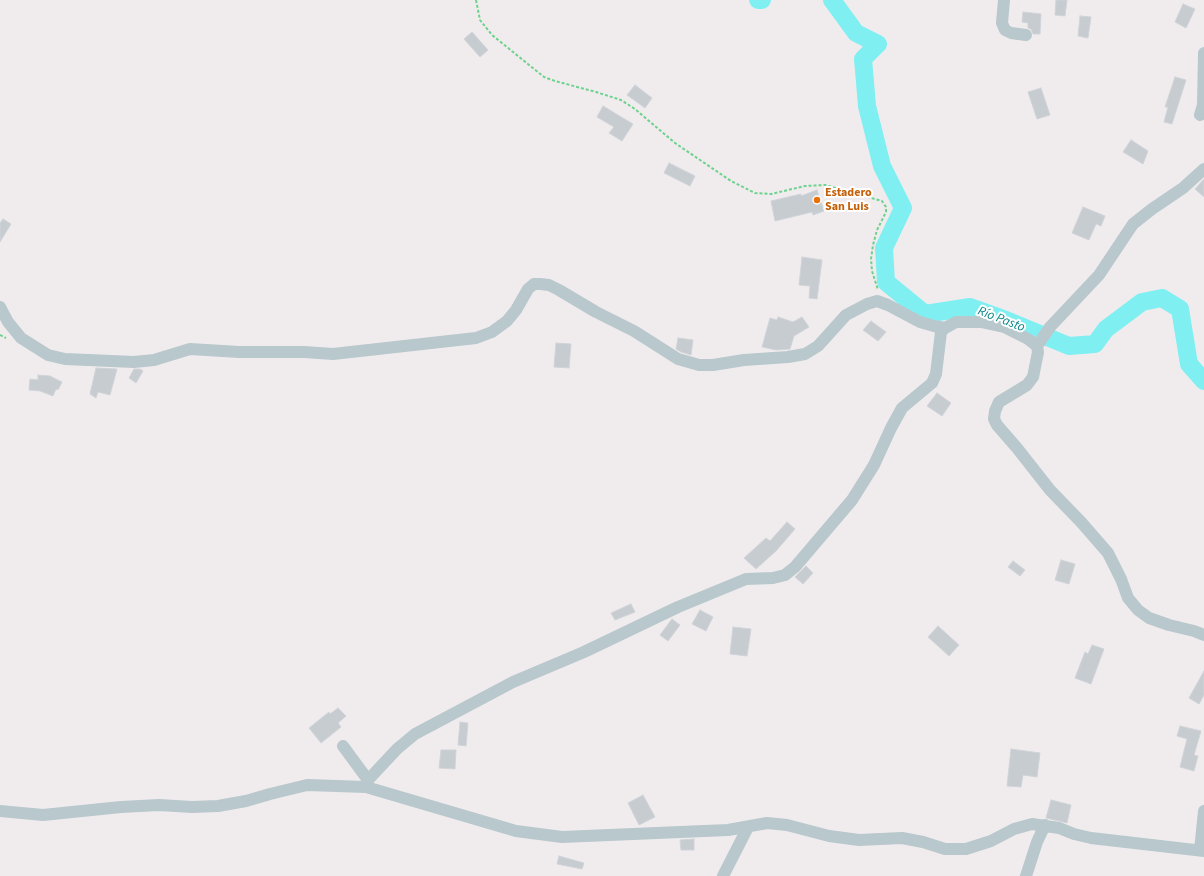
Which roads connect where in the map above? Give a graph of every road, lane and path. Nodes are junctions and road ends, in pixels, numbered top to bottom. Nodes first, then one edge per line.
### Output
1 (476, 0) edge
2 (1004, 0) edge
3 (1026, 35) dead end
4 (1204, 53) edge
5 (1200, 115) dead end
6 (1204, 169) edge
7 (883, 302) junction
8 (0, 307) edge
9 (945, 328) junction
10 (1039, 343) junction
11 (1204, 635) edge
12 (343, 746) dead end
13 (367, 784) junction
14 (0, 811) edge
15 (1204, 811) edge
16 (1045, 825) junction
17 (748, 827) junction
18 (1202, 851) edge
19 (723, 876) edge
20 (1026, 876) edge

1 - 7 path
2 - 3 street
4 - 5 street
6 - 10 street
7 - 8 street
7 - 9 street
9 - 10 street
9 - 13 street
10 - 11 street
12 - 13 street
13 - 14 street
13 - 17 street
15 - 18 street
16 - 17 street
16 - 18 street
16 - 20 street
17 - 19 street

